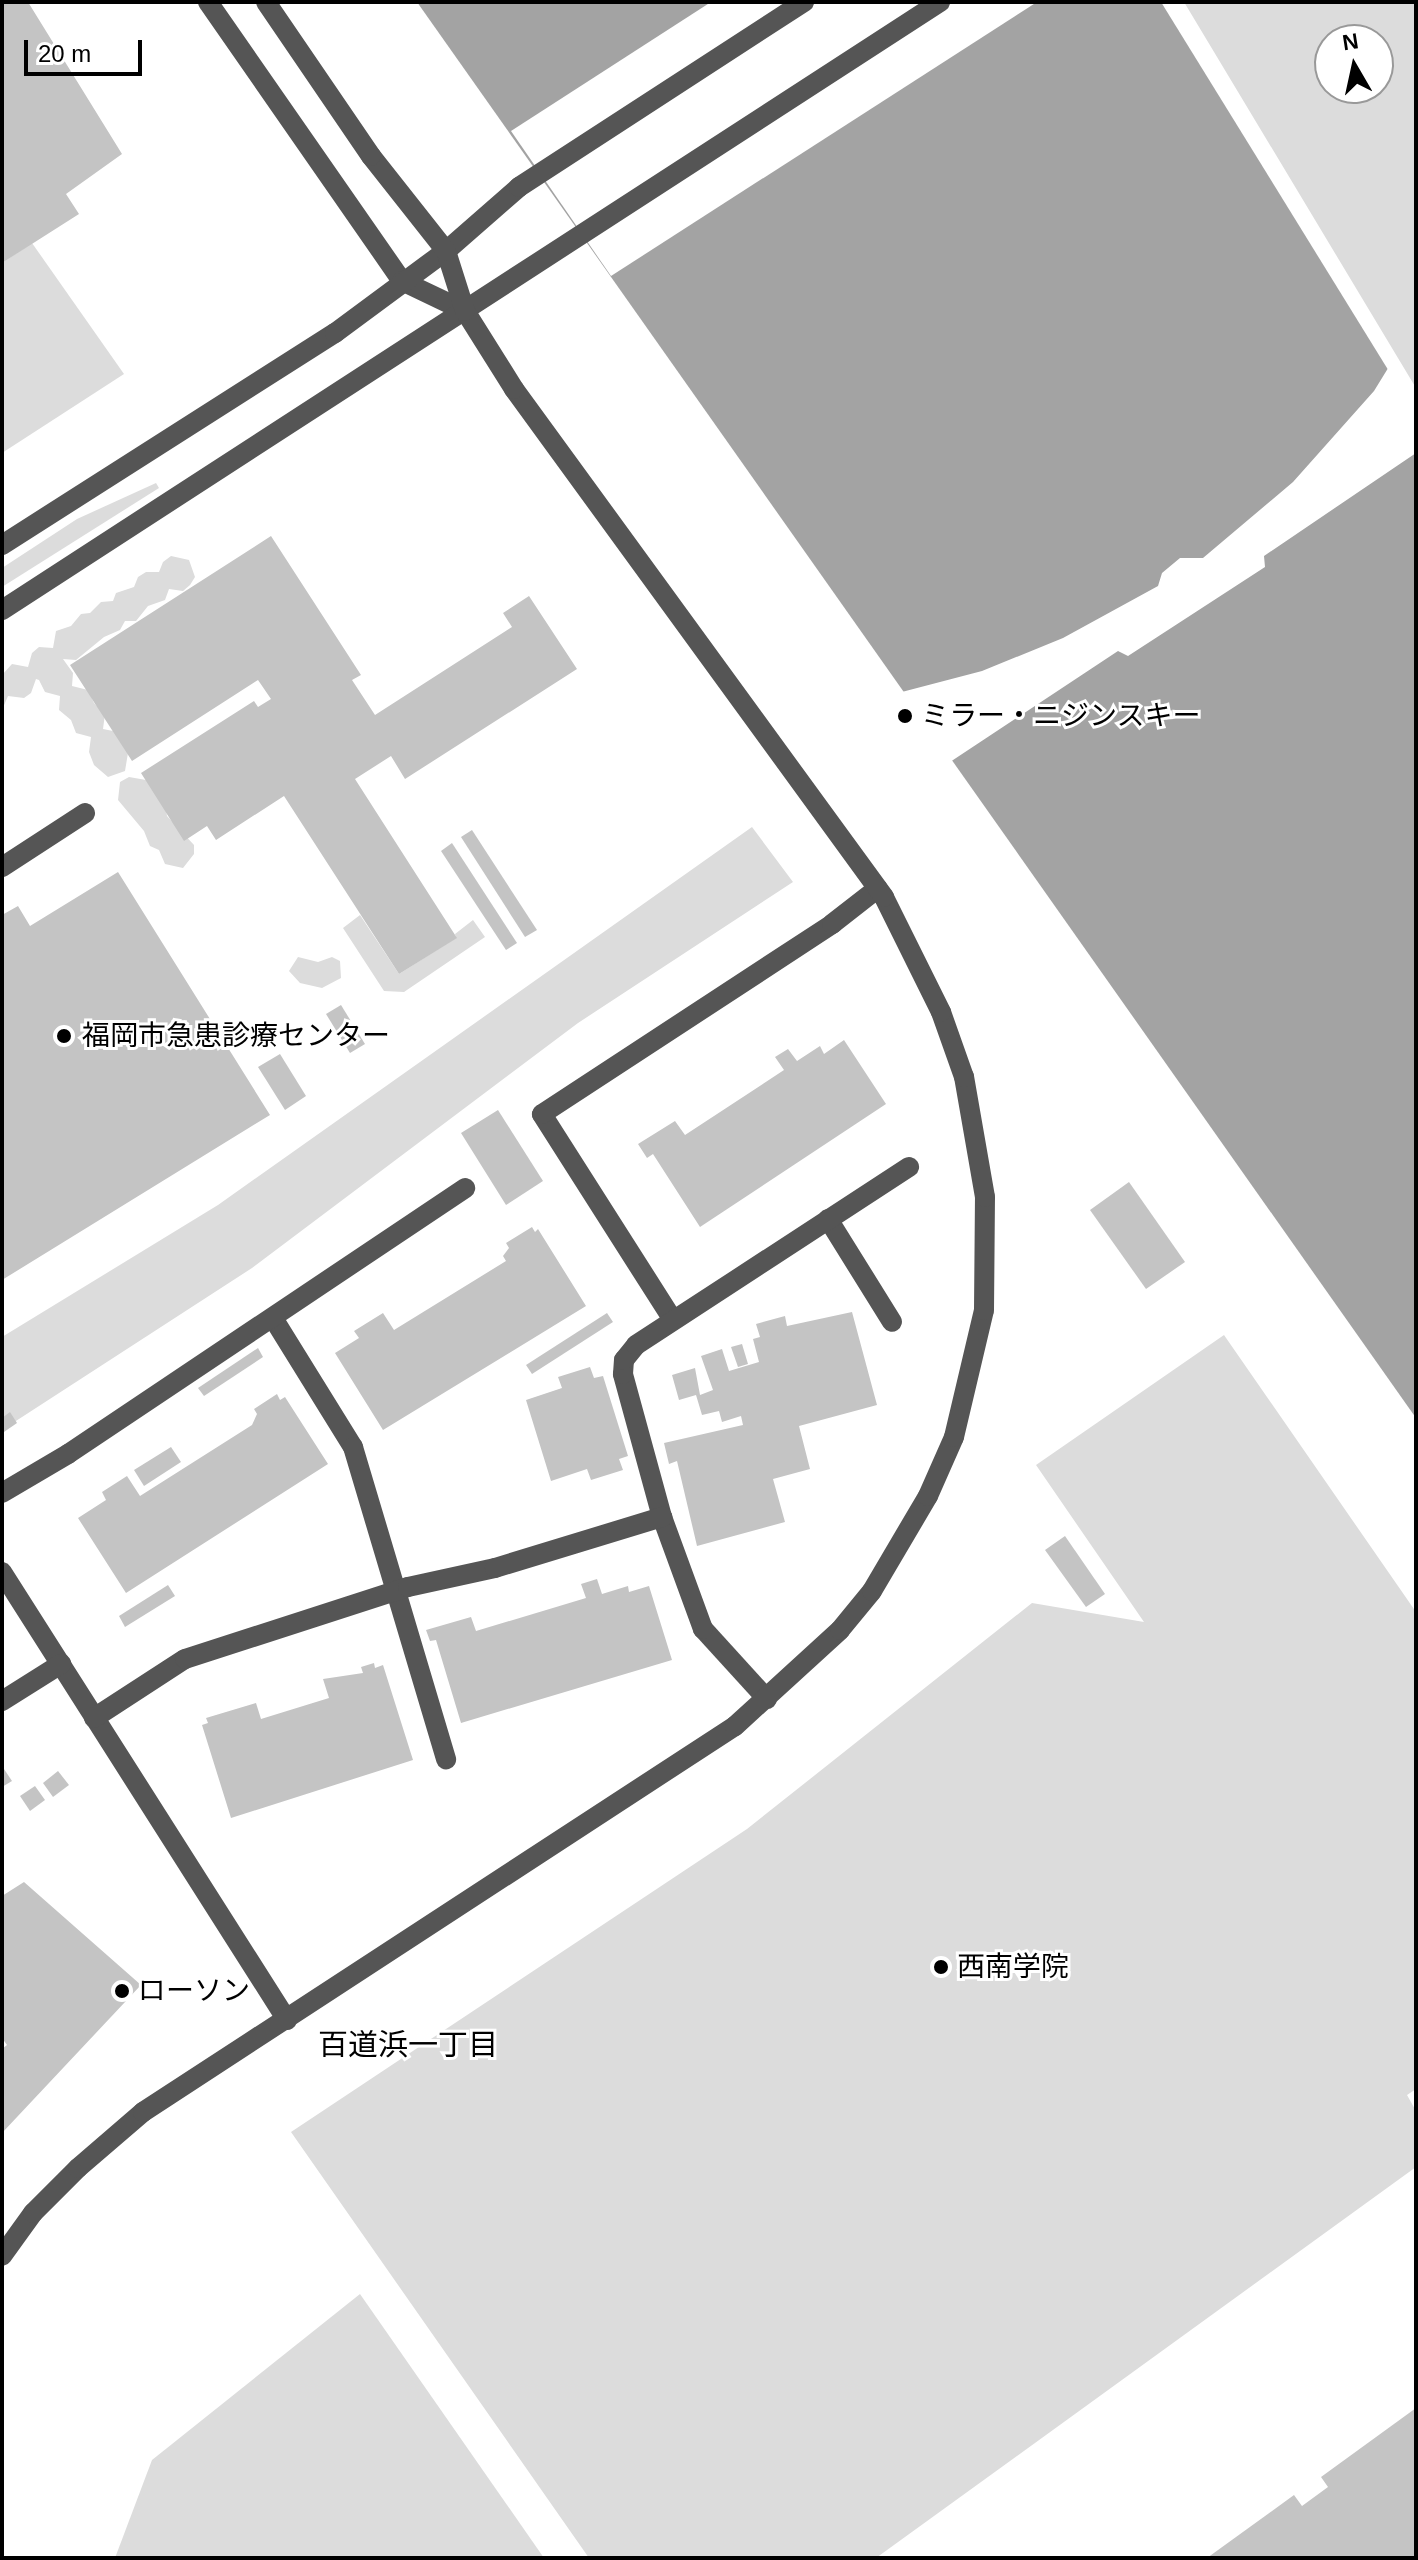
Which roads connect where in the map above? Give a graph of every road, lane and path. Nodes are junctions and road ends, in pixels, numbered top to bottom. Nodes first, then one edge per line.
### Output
1 (208, 2) edge
2 (266, 2) edge
3 (804, 2) edge
4 (940, 2) edge
5 (446, 251) junction
6 (402, 281) junction
7 (465, 311) junction
8 (2, 545) edge
9 (2, 610) edge
10 (85, 813) dead end
11 (2, 867) edge
12 (878, 888) junction
13 (909, 1167) dead end
14 (465, 1188) dead end
15 (828, 1219) junction
16 (273, 1318) junction
17 (673, 1320) junction
18 (892, 1322) dead end
19 (2, 1493) edge
20 (662, 1517) junction
21 (2, 1572) edge
22 (393, 1591) junction
23 (61, 1664) junction
24 (767, 1699) junction
25 (2, 1701) edge
26 (94, 1718) junction
27 (446, 1759) dead end
28 (287, 2020) junction
29 (2, 2256) edge

1 - 6 street
2 - 5 street
3 - 5 street
4 - 7 street
5 - 6 street
5 - 7 street
6 - 7 street
6 - 8 street
7 - 9 street
7 - 12 street
10 - 11 street
12 - 17 street
12 - 24 street
13 - 15 street
14 - 16 street
15 - 17 street
15 - 18 street
16 - 19 street
16 - 22 street
17 - 20 street
20 - 22 street
20 - 24 street
21 - 23 street
22 - 26 street
22 - 27 street
23 - 25 street
23 - 26 street
24 - 28 street
26 - 28 street
28 - 29 street

